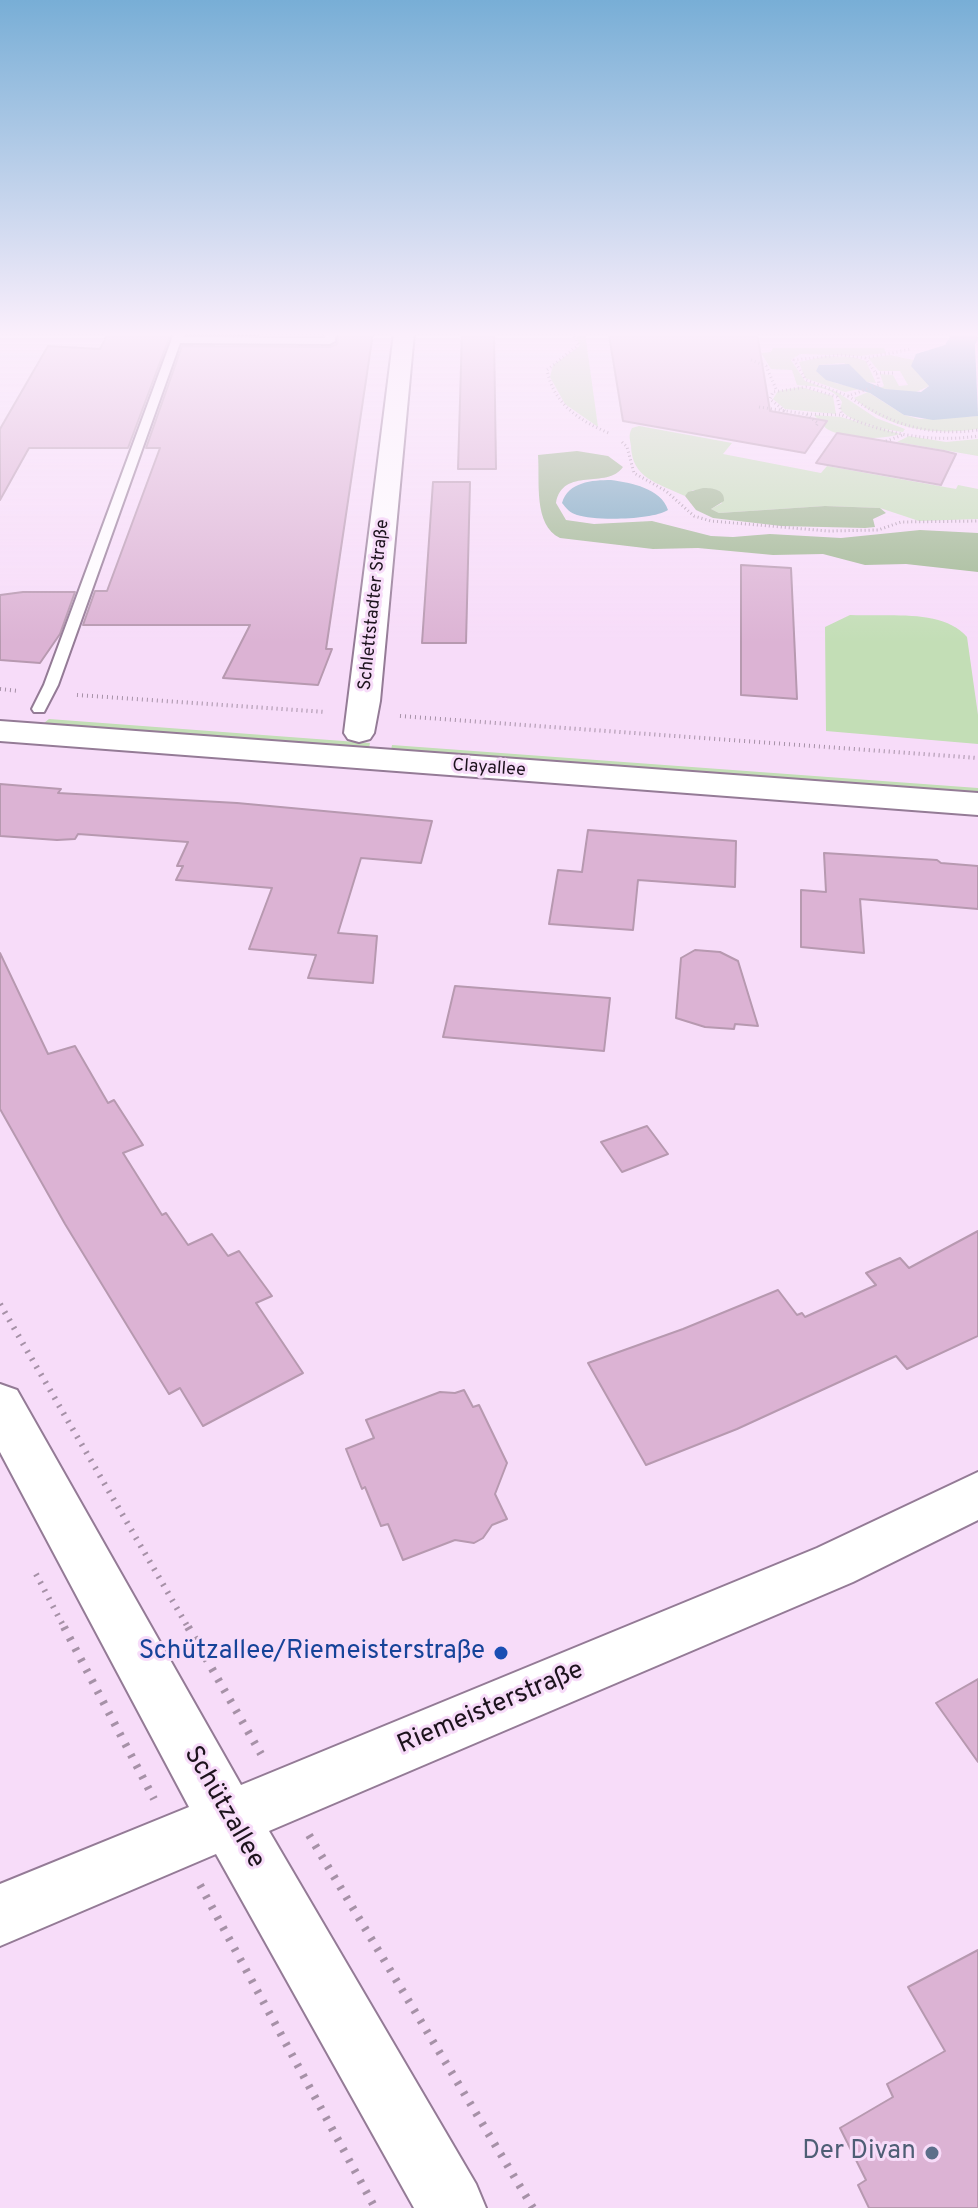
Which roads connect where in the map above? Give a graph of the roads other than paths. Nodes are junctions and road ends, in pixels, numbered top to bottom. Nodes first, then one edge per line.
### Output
1 (137, 436) edge
2 (393, 436) edge
3 (23, 713) edge
4 (359, 733) junction
5 (978, 778) edge
6 (978, 804) edge
7 (0, 1405) edge
8 (978, 1495) edge
9 (229, 1818) junction
10 (0, 1915) edge
11 (452, 2208) edge

1 - 3 lane
2 - 4 street, Schlettstadter Straße
3 - 4 main road, Clayallee
3 - 6 main road, Clayallee
4 - 5 main road, Clayallee
7 - 9 street, Schützallee
8 - 9 street, Riemeisterstraße
9 - 10 street, Riemeisterstraße
9 - 11 street, Schützallee

